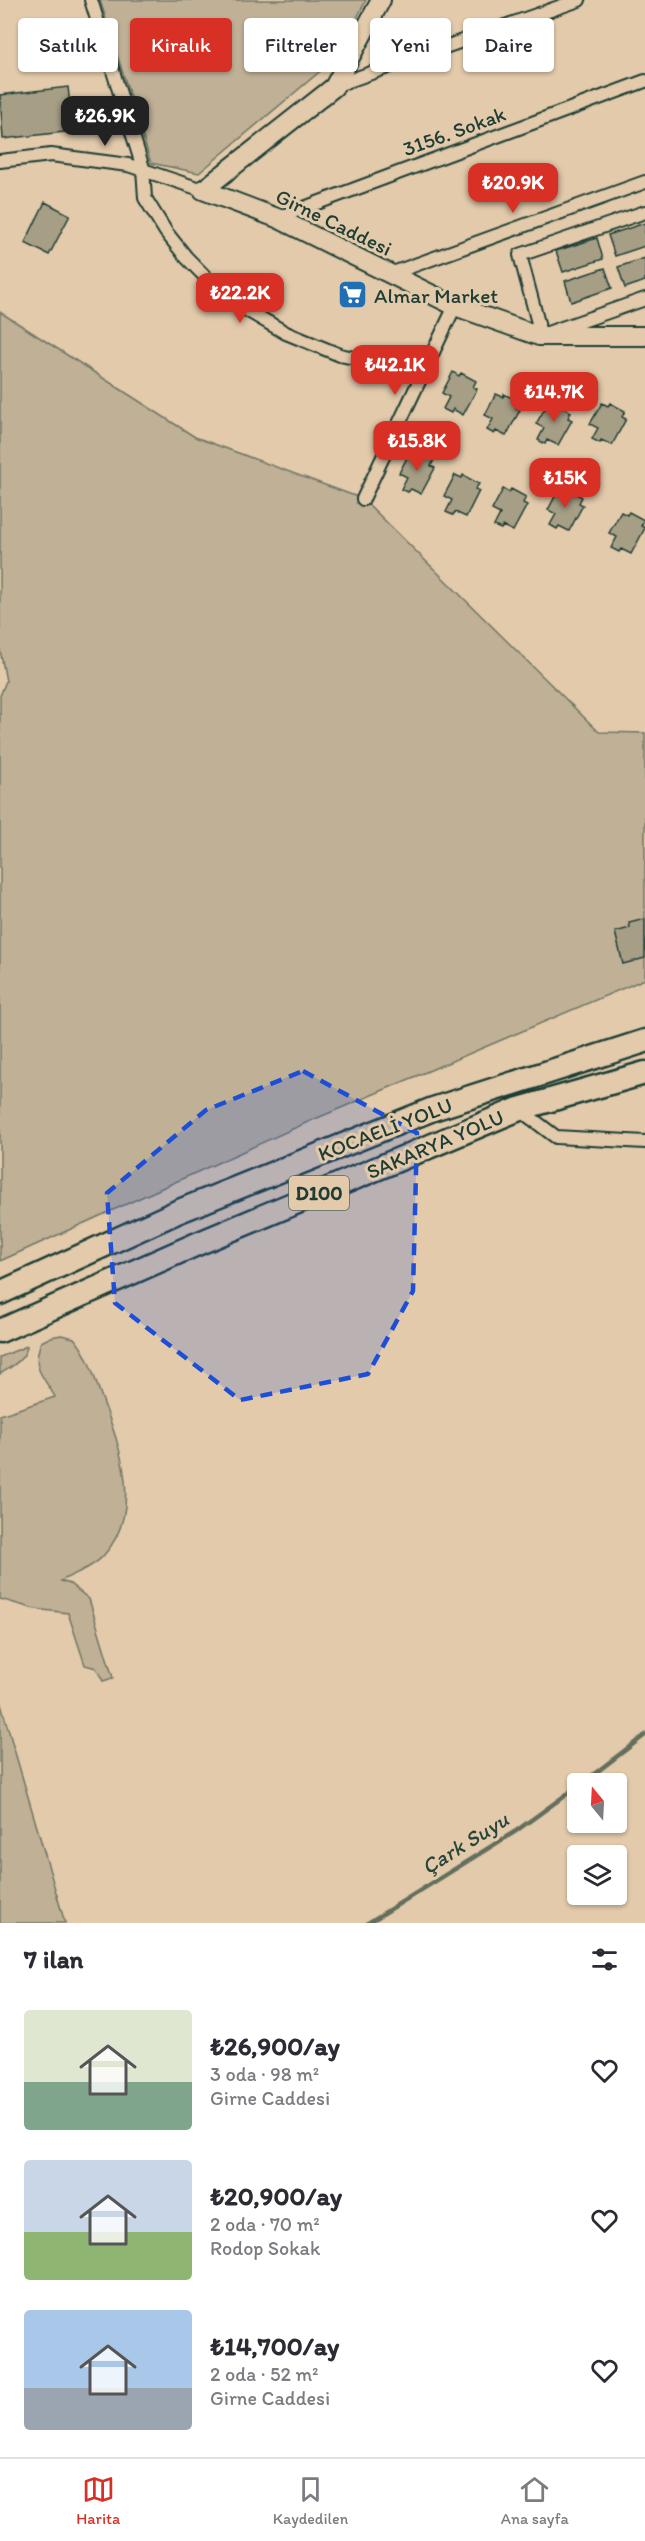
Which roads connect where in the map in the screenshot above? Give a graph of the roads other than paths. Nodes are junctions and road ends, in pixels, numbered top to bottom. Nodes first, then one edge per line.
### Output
1 (92, 0) edge
2 (381, 0) edge
3 (579, 0) edge
4 (645, 81) edge
5 (334, 87) junction
6 (0, 161) edge
7 (143, 168) junction
8 (645, 182) edge
9 (203, 190) junction
10 (645, 212) edge
11 (277, 218) junction
12 (390, 274) junction
13 (645, 299) edge
14 (455, 306) junction
15 (539, 336) junction
16 (645, 336) edge
17 (428, 363) junction
18 (363, 499) dead end
19 (645, 1041) edge
20 (645, 1073) edge
21 (519, 1109) junction
22 (645, 1142) edge
23 (0, 1293) edge
24 (0, 1330) edge

1 - 7 street
2 - 5 street
3 - 5 street
4 - 11 street, 3156. Sokak
5 - 9 street
6 - 7 street, Girne Caddesi
7 - 9 street, Girne Caddesi
7 - 17 street
8 - 12 street
9 - 11 street, Girne Caddesi
10 - 15 street
11 - 12 street, Girne Caddesi
12 - 14 street, Girne Caddesi
13 - 15 street
14 - 15 street, Girne Caddesi
14 - 17 street
15 - 16 street, Girne Caddesi
17 - 18 street
19 - 23 highway, KOCAELİ YOLU / D100
20 - 21 highway, SAKARYA YOLU / D100
21 - 22 street
21 - 24 highway, SAKARYA YOLU / D100

